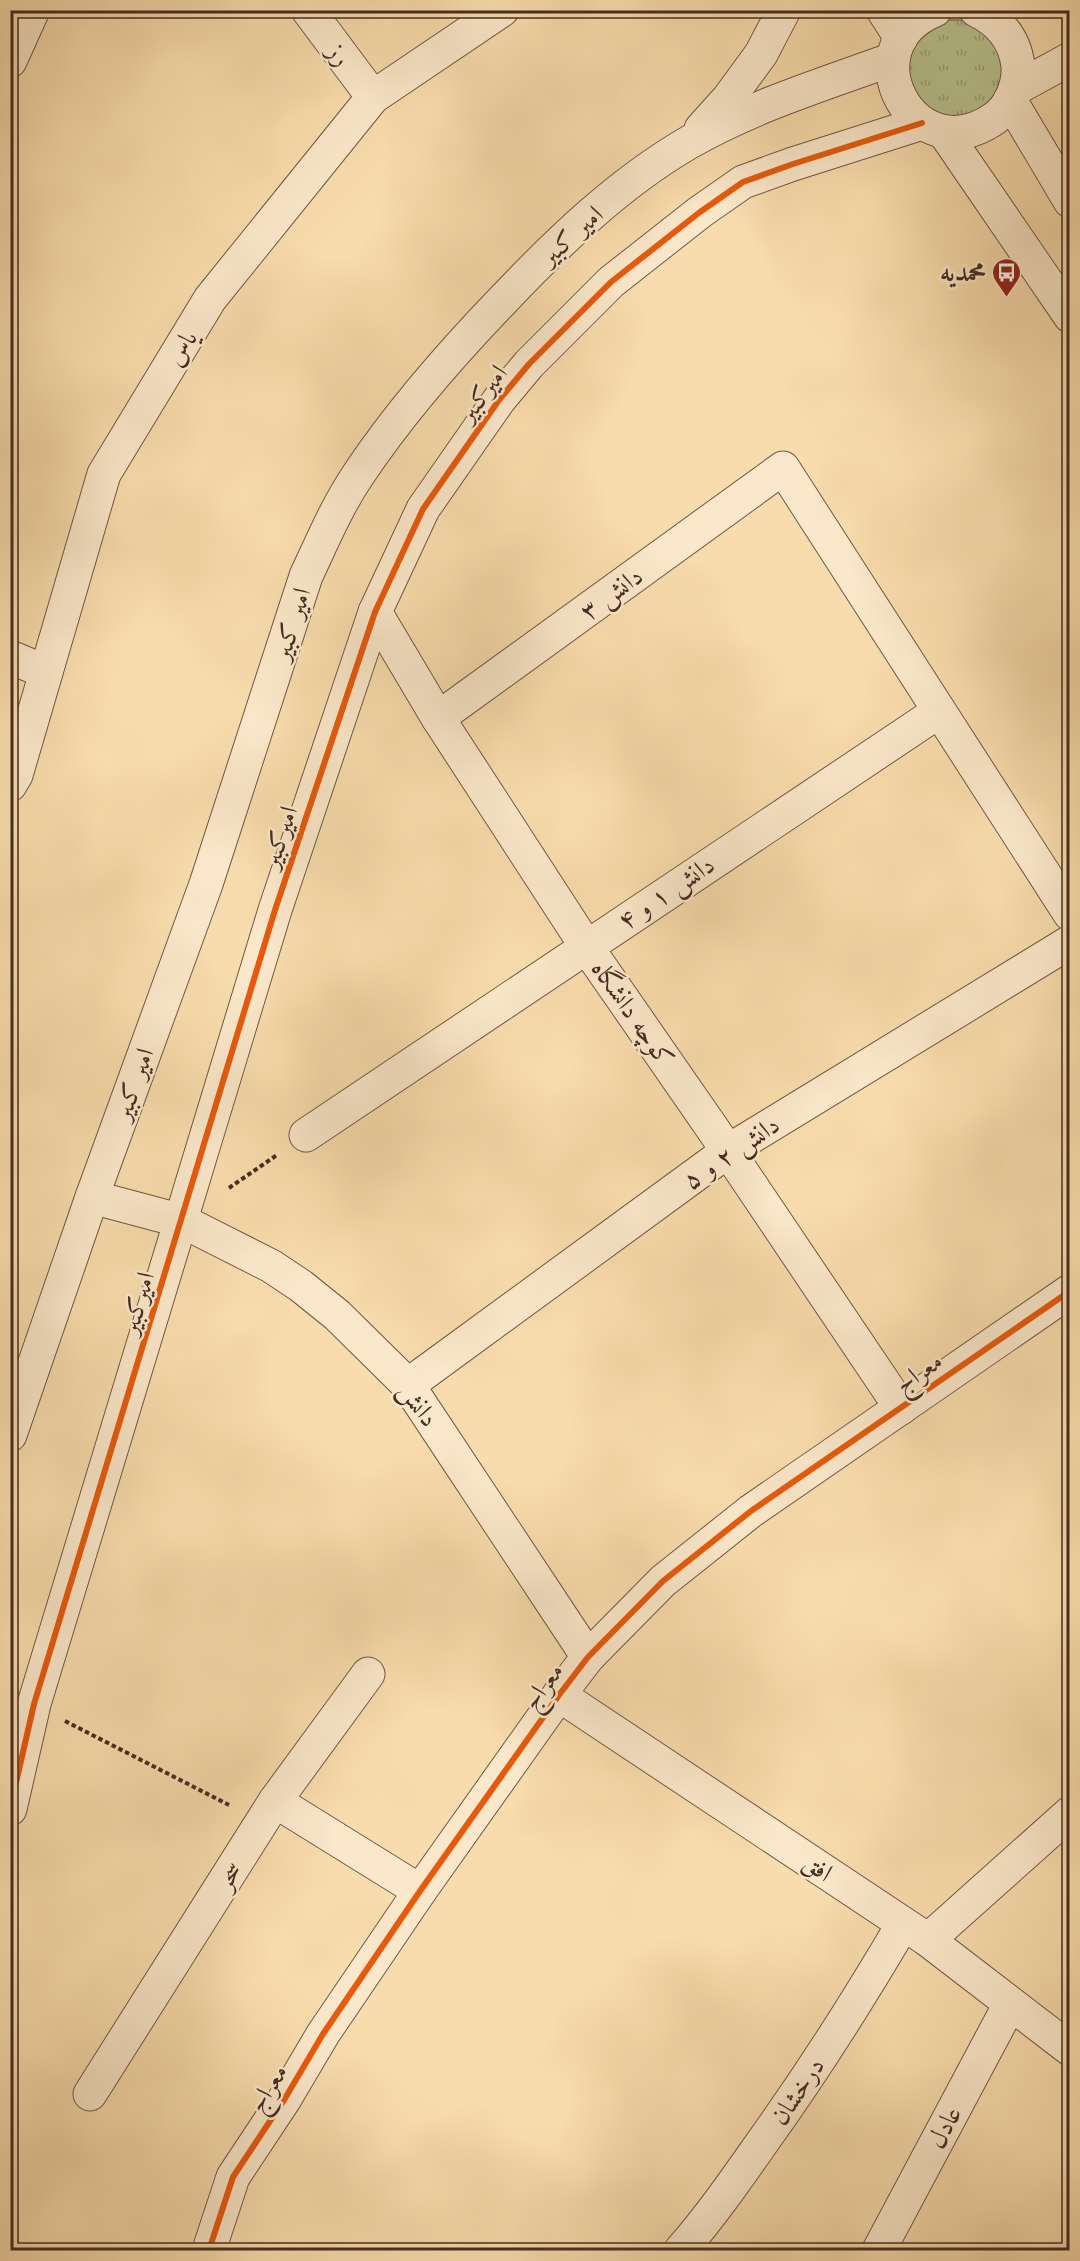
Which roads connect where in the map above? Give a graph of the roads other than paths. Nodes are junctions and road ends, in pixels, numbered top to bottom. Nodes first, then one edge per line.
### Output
1 (33, 10) edge
2 (308, 10) edge
3 (502, 10) edge
4 (784, 10) edge
5 (882, 10) edge
6 (934, 10) edge
7 (988, 13) edge
8 (897, 48) junction
9 (1070, 59) edge
10 (10, 61) edge
11 (1012, 94) junction
12 (373, 97) junction
13 (933, 127) junction
14 (687, 144) junction
15 (1070, 201) edge
16 (1070, 316) edge
17 (375, 612) junction
18 (10, 657) edge
19 (46, 672) junction
20 (938, 712) junction
21 (438, 718) junction
22 (10, 785) edge
23 (1070, 914) edge
24 (1070, 942) edge
25 (586, 946) junction
26 (306, 1135) road end
27 (728, 1151) junction
28 (92, 1197) junction
29 (182, 1221) junction
30 (1070, 1291) edge
31 (408, 1385) junction
32 (901, 1408) junction
33 (10, 1434) edge
34 (588, 1657) junction
35 (368, 1674) dead end
36 (559, 1695) junction
37 (22, 1700) edge
38 (10, 1809) edge
39 (268, 1812) junction
40 (1070, 1813) edge
41 (420, 1892) junction
42 (915, 1932) junction
43 (1010, 2004) junction
44 (1070, 2049) edge
45 (90, 2094) dead end
46 (209, 2250) edge
47 (681, 2250) edge
48 (879, 2250) edge

1 - 10 street
2 - 12 street, رز
3 - 12 street, یاس
4 - 14 street
5 - 8 street
6 - 8 street
7 - 11 street
8 - 13 street
8 - 14 street, امیر کبیر
9 - 11 street, امیرکبیر
11 - 13 street, امیرکبیر
11 - 15 street
12 - 19 street, یاس
13 - 16 street
13 - 17 street, امیرکبیر
14 - 28 street, امیر کبیر
17 - 21 street, کوچه دانشگاه
17 - 29 street, امیرکبیر
18 - 19 street
19 - 22 street, یاس
20 - 21 street, دانش ۳
20 - 23 street
20 - 25 street, دانش ۱ و ۴
21 - 25 street, کوچه دانشگاه
24 - 27 street, دانش ۲ و ۵
25 - 26 street, دانش ۱ و ۴
25 - 27 street, کوچه دانشگاه
27 - 31 street, دانش ۲ و ۵
27 - 32 street, کوچه دانشگاه
28 - 29 street, دانش
28 - 33 street, امیر کبیر
29 - 31 street, دانش
29 - 37 street, امیرکبیر
30 - 32 street, معراج
31 - 34 street, دانش
32 - 34 street, معراج
34 - 36 street, معراج
35 - 39 street, سحر
36 - 41 street, معراج
36 - 42 street, افق
37 - 38 street, امیرکبیر
39 - 41 street
39 - 45 street, سحر
40 - 42 street, درخشان
41 - 46 street, معراج
42 - 43 street, افق
42 - 47 street, درخشان
43 - 44 street, افق
43 - 48 street, عادل

